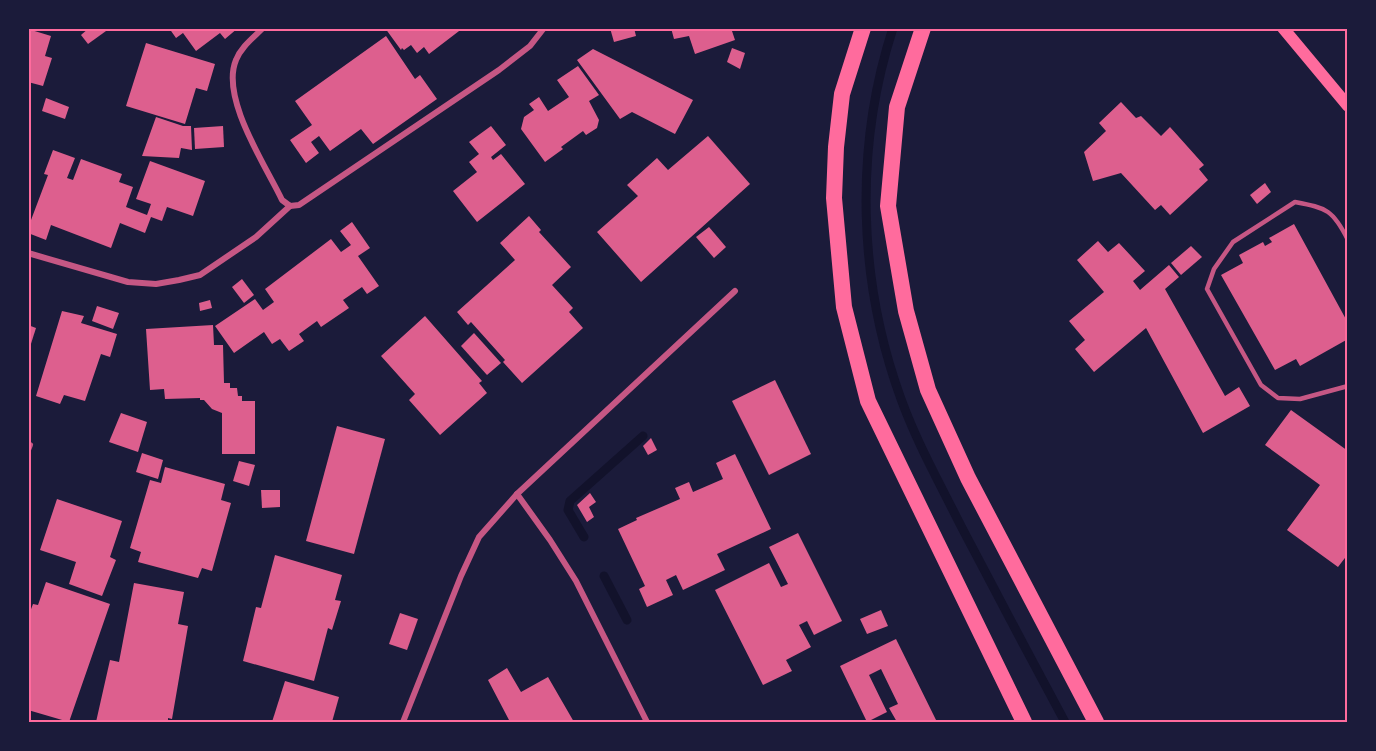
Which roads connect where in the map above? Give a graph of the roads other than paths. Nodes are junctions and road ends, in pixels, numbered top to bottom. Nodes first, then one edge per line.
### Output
1 (263, 28) edge
2 (544, 28) edge
3 (863, 28) edge
4 (923, 28) edge
5 (1284, 28) edge
6 (1347, 106) edge
7 (290, 206) junction
8 (1347, 240) edge
9 (28, 253) edge
10 (735, 291) dead end
11 (1347, 386) edge
12 (517, 494) junction
13 (403, 723) edge
14 (647, 723) edge
15 (1024, 723) edge
16 (1096, 723) edge

1 - 7 street
2 - 7 street
3 - 15 highway
4 - 16 highway
5 - 6 main road
7 - 9 street
8 - 11 lane
10 - 12 street
12 - 13 street
12 - 14 street

